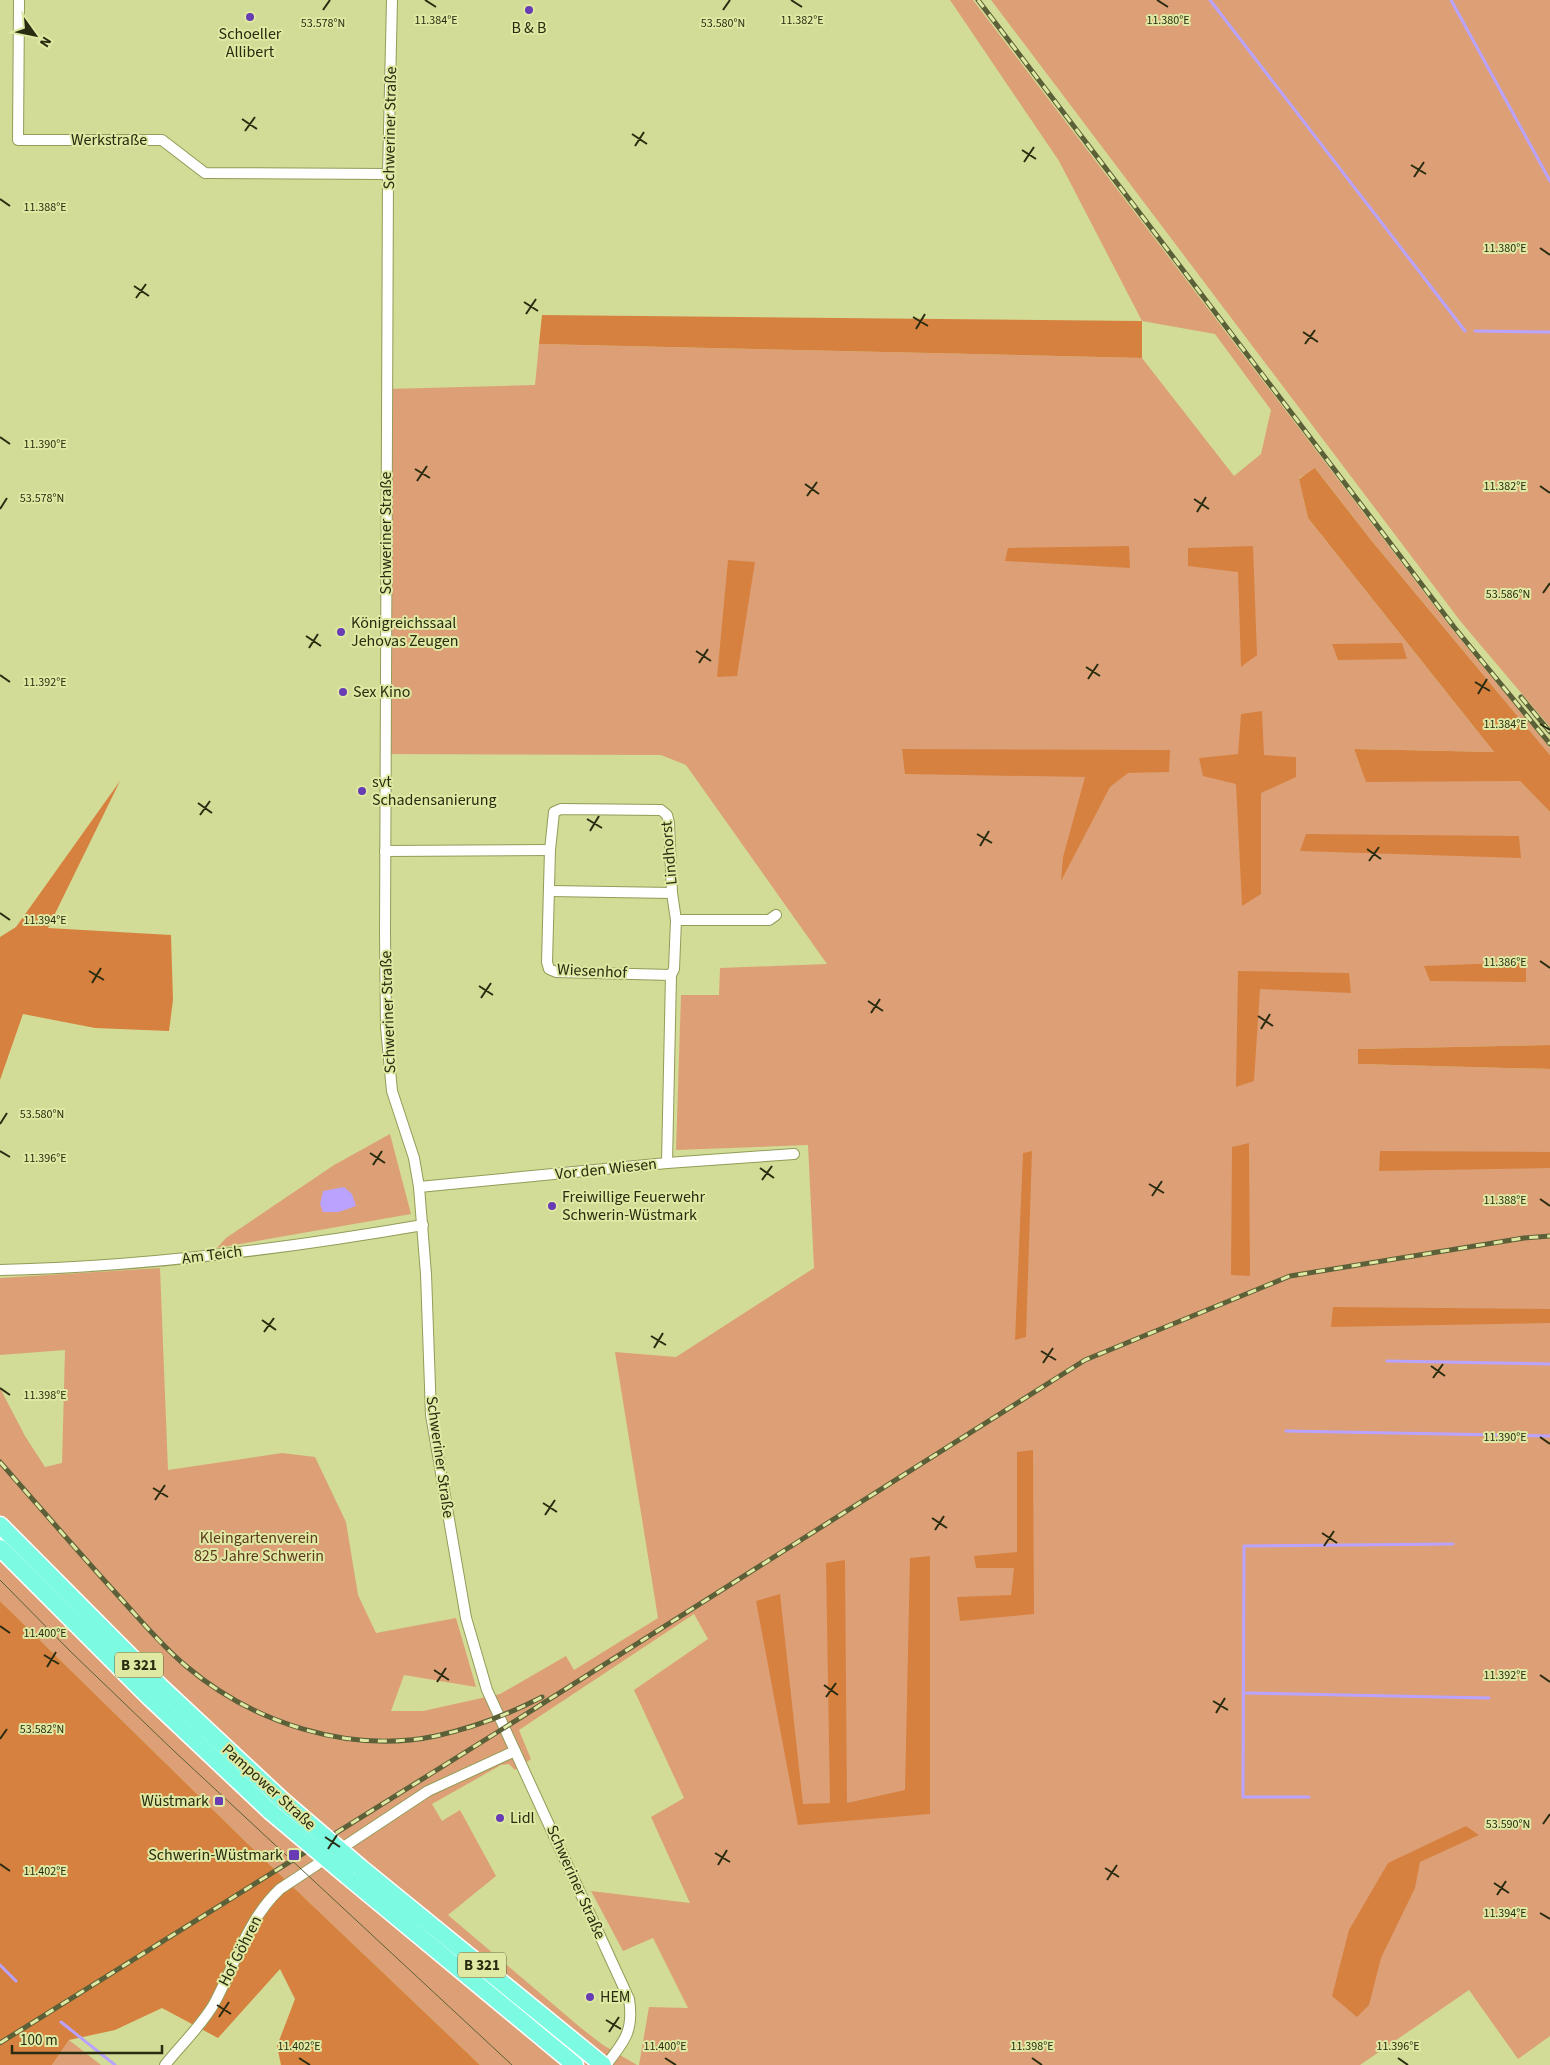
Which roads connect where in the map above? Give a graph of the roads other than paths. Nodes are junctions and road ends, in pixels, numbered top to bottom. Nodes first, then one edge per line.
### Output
1 (20, 0) edge
2 (392, 0) edge
3 (388, 174) junction
4 (550, 850) junction
5 (385, 852) junction
6 (550, 891) junction
7 (672, 893) junction
8 (776, 915) dead end
9 (676, 920) junction
10 (671, 975) junction
11 (794, 1154) dead end
12 (667, 1163) junction
13 (419, 1187) junction
14 (423, 1225) junction
15 (0, 1270) edge
16 (0, 1525) edge
17 (0, 1548) edge
18 (515, 1751) junction
19 (277, 1806) junction
20 (354, 1872) junction
21 (164, 2065) edge
22 (575, 2065) edge
23 (605, 2065) edge

1 - 3 street, Werkstraße
2 - 3 street, Schweriner Straße
3 - 5 street, Schweriner Straße
4 - 5 street
4 - 6 street, Wiesenhof
4 - 7 street, Lindhorst
5 - 13 street, Schweriner Straße
6 - 7 street, Lindhorst
6 - 10 street, Wiesenhof
7 - 9 street, Lindhorst
8 - 9 street
9 - 10 street, Lindhorst
10 - 12 street
11 - 12 street, Vor den Wiesen
12 - 13 street, Vor den Wiesen
13 - 14 street, Schweriner Straße
14 - 15 street, Am Teich
14 - 18 street, Schweriner Straße
16 - 19 main road, Pampower Straße / B 321
17 - 19 main road, Pampower Straße / B 321
18 - 21 street, Hof Göhren
18 - 23 street, Schweriner Straße
19 - 20 main road, Pampower Straße / B 321, bridge
20 - 22 main road, Pampower Straße / B 321
20 - 23 main road, Pampower Straße / B 321

